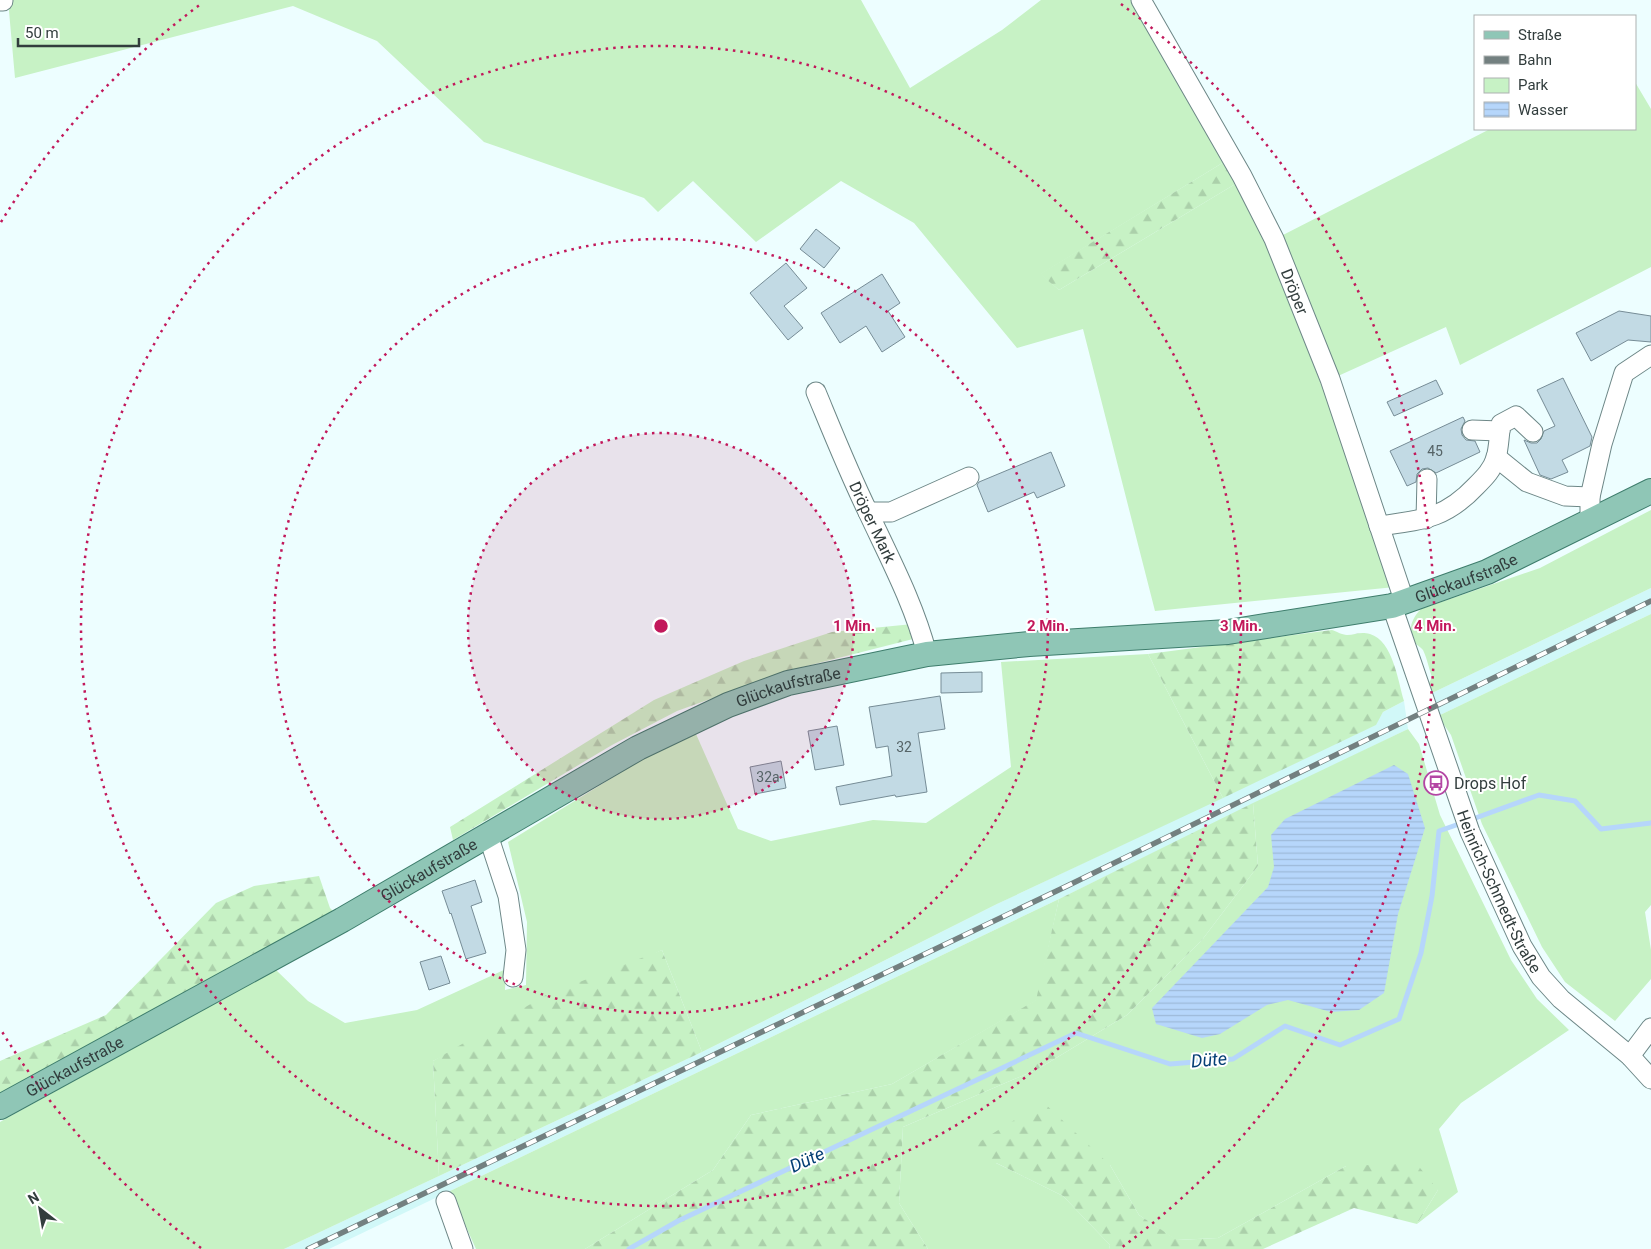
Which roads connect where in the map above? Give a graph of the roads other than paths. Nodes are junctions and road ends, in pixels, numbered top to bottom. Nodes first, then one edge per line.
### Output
1 (1141, 0) edge
2 (1651, 356) edge
3 (816, 392) dead end
4 (1472, 430) dead end
5 (1500, 432) junction
6 (1533, 432) dead end
7 (1496, 457) junction
8 (969, 477) dead end
9 (1427, 479) dead end
10 (1651, 491) edge
11 (1590, 497) junction
12 (868, 512) junction
13 (1426, 519) junction
14 (1590, 521) junction
15 (1379, 526) junction
16 (1399, 604) junction
17 (927, 654) junction
18 (488, 835) junction
19 (513, 977) dead end
20 (1651, 1028) edge
21 (1630, 1056) junction
22 (1651, 1079) edge
23 (0, 1107) edge
24 (446, 1201) dead end
25 (463, 1249) edge

1 - 15 street, Dröper
2 - 11 street
3 - 12 street, Dröper Mark
4 - 5 street
5 - 6 street
5 - 7 street
7 - 11 street
7 - 13 street
8 - 12 street
9 - 13 street
10 - 14 main road, Glückaufstraße
11 - 14 street
12 - 17 street, Dröper Mark
13 - 15 street
14 - 16 main road, Glückaufstraße
15 - 16 street, Dröper
16 - 17 main road, Glückaufstraße
16 - 21 street, Heinrich-Schmedt-Straße
17 - 18 main road, Glückaufstraße
18 - 19 street
18 - 23 main road, Glückaufstraße
20 - 21 street
21 - 22 street, Heinrich-Schmedt-Straße
24 - 25 street

